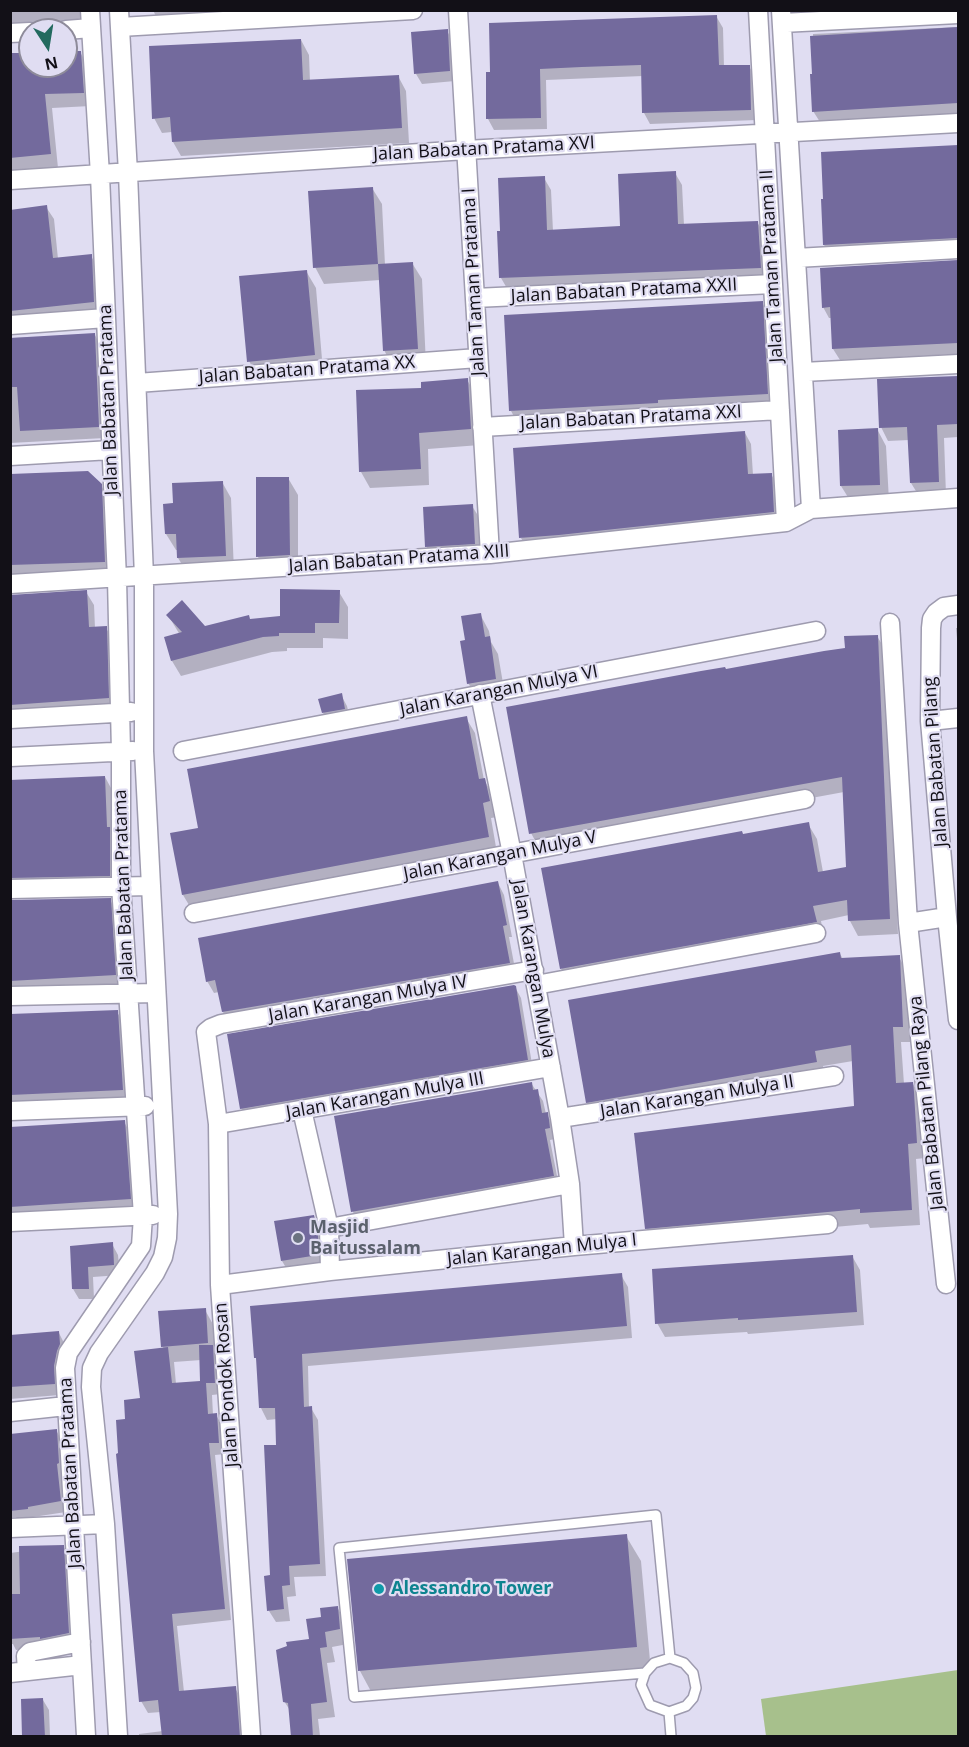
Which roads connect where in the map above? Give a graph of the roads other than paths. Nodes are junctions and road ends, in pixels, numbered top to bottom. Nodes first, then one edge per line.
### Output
1 (413, 10) edge
2 (458, 10) edge
3 (759, 10) edge
4 (958, 14) edge
5 (782, 17) edge
6 (90, 19) edge
7 (119, 19) edge
8 (958, 123) edge
9 (789, 132) junction
10 (765, 133) junction
11 (466, 150) junction
12 (128, 173) junction
13 (100, 175) junction
14 (10, 180) edge
15 (958, 249) edge
16 (796, 258) junction
17 (773, 284) junction
18 (475, 298) junction
19 (106, 318) junction
20 (10, 325) edge
21 (478, 358) junction
22 (958, 364) edge
23 (803, 372) junction
24 (137, 383) junction
25 (780, 410) junction
26 (482, 427) junction
27 (111, 450) junction
28 (10, 456) edge
29 (958, 498) edge
30 (811, 509) junction
31 (786, 522) junction
32 (490, 554) junction
33 (144, 577) junction
34 (117, 579) junction
35 (10, 584) edge
36 (958, 605) edge
37 (890, 624) dead end
38 (816, 631) dead end
39 (480, 694) junction
40 (120, 712) junction
41 (143, 712) junction
42 (958, 718) edge
43 (10, 719) edge
44 (930, 721) junction
45 (144, 751) junction
46 (183, 751) dead end
47 (121, 752) junction
48 (10, 757) edge
49 (805, 799) dead end
50 (512, 854) junction
51 (121, 886) junction
52 (150, 886) junction
53 (10, 889) edge
54 (194, 913) dead end
55 (941, 918) junction
56 (912, 923) junction
57 (816, 933) dead end
58 (535, 978) junction
59 (128, 993) junction
60 (156, 993) junction
61 (10, 996) edge
62 (958, 1020) edge
63 (206, 1035) joint
64 (551, 1067) junction
65 (834, 1077) dead end
66 (135, 1105) junction
67 (162, 1106) junction
68 (303, 1110) junction
69 (10, 1111) edge
70 (560, 1118) junction
71 (218, 1124) junction
72 (570, 1184) junction
73 (168, 1214) junction
74 (142, 1216) junction
75 (10, 1222) edge
76 (828, 1224) dead end
77 (329, 1228) junction
78 (574, 1245) junction
79 (330, 1271) junction
80 (946, 1284) dead end
81 (220, 1285) junction
82 (66, 1406) junction
83 (10, 1412) edge
84 (105, 1524) junction
85 (74, 1525) junction
86 (10, 1528) edge
87 (81, 1642) junction
88 (670, 1658) junction
89 (82, 1665) junction
90 (19, 1672) edge
91 (645, 1673) junction
92 (669, 1713) junction
93 (86, 1737) edge
94 (118, 1737) edge
95 (251, 1737) edge
96 (671, 1737) edge

1 - 7 street
2 - 11 street, Jalan Taman Pratama I
3 - 10 street, Jalan Taman Pratama II
4 - 5 street
5 - 9 street, Jalan Taman Pratama II
6 - 13 street, Jalan Babatan Pratama
7 - 12 street, Jalan Babatan Pratama
8 - 9 street, Jalan Babatan Pratama XVI
9 - 10 street, Jalan Babatan Pratama XVI
9 - 16 street, Jalan Taman Pratama II
10 - 11 street, Jalan Babatan Pratama XVI
10 - 17 street, Jalan Taman Pratama II
11 - 12 street, Jalan Babatan Pratama XVI
11 - 18 street, Jalan Taman Pratama I
12 - 13 street, Jalan Babatan Pratama XVI
12 - 24 street, Jalan Babatan Pratama
13 - 14 street, Jalan Babatan Pratama XVI
13 - 19 street, Jalan Babatan Pratama
15 - 16 street
16 - 23 street, Jalan Taman Pratama II
17 - 18 street, Jalan Babatan Pratama XXII
17 - 25 street, Jalan Taman Pratama II
18 - 21 street, Jalan Taman Pratama I
19 - 20 street
19 - 27 street, Jalan Babatan Pratama
21 - 24 street, Jalan Babatan Pratama XX
21 - 26 street, Jalan Taman Pratama I
22 - 23 street
23 - 30 street, Jalan Taman Pratama II
24 - 33 street, Jalan Babatan Pratama
25 - 26 street, Jalan Babatan Pratama XXI
25 - 31 street, Jalan Taman Pratama II
26 - 32 street, Jalan Taman Pratama I
27 - 28 street
27 - 34 street, Jalan Babatan Pratama
29 - 30 street
30 - 31 street
31 - 32 street, Jalan Babatan Pratama XIII
32 - 33 street, Jalan Babatan Pratama XIII
33 - 34 street, Jalan Babatan Pratama XIII
33 - 41 street, Jalan Babatan Pratama
34 - 35 street, Jalan Babatan Pratama XIII
34 - 40 street, Jalan Babatan Pratama
36 - 44 street, Jalan Babatan Pilang
37 - 56 street, Jalan Babatan Pilang Raya
38 - 39 street, Jalan Karangan Mulya VI
39 - 46 street, Jalan Karangan Mulya VI
39 - 50 street, Jalan Karangan Mulya
40 - 41 street
40 - 43 street
40 - 47 street, Jalan Babatan Pratama
41 - 45 street, Jalan Babatan Pratama
42 - 44 street
44 - 55 street, Jalan Babatan Pilang
45 - 47 street
45 - 52 street, Jalan Babatan Pratama
47 - 48 street
47 - 51 street, Jalan Babatan Pratama
49 - 50 street, Jalan Karangan Mulya V
50 - 54 street, Jalan Karangan Mulya V
50 - 58 street, Jalan Karangan Mulya
51 - 52 street
51 - 53 street
51 - 59 street, Jalan Babatan Pratama
52 - 60 street, Jalan Babatan Pratama
55 - 56 street
55 - 62 street, Jalan Babatan Pilang
56 - 80 street, Jalan Babatan Pilang Raya
57 - 58 street, Jalan Karangan Mulya IV
58 - 63 street, Jalan Karangan Mulya IV
58 - 64 street, Jalan Karangan Mulya
59 - 60 street
59 - 61 street
59 - 66 street, Jalan Babatan Pratama
60 - 67 street, Jalan Babatan Pratama
63 - 71 street, Jalan Pondok Rosan
64 - 68 street, Jalan Karangan Mulya III
64 - 70 street, Jalan Karangan Mulya
65 - 70 street, Jalan Karangan Mulya II
66 - 67 street
66 - 69 street
66 - 74 street, Jalan Babatan Pratama
67 - 73 street, Jalan Babatan Pratama
68 - 71 street, Jalan Karangan Mulya III
68 - 77 street
70 - 72 street, Jalan Karangan Mulya
71 - 81 street, Jalan Pondok Rosan
72 - 77 street
72 - 78 street, Jalan Karangan Mulya
73 - 74 street
73 - 84 street, Jalan Babatan Pratama
74 - 75 street
74 - 82 street, Jalan Babatan Pratama
76 - 78 street, Jalan Karangan Mulya I
77 - 79 street
78 - 79 street, Jalan Karangan Mulya I
79 - 81 street, Jalan Karangan Mulya I
81 - 95 street, Jalan Pondok Rosan
82 - 83 street
82 - 85 street, Jalan Babatan Pratama
84 - 85 street
84 - 94 street, Jalan Babatan Pratama
85 - 86 street
85 - 87 street, Jalan Babatan Pratama
87 - 89 street, Jalan Babatan Pratama
87 - 90 street
88 - 91 lane
88 - 91 lane
88 - 92 lane
89 - 90 street
89 - 93 street, Jalan Babatan Pratama
91 - 92 lane
92 - 96 lane

